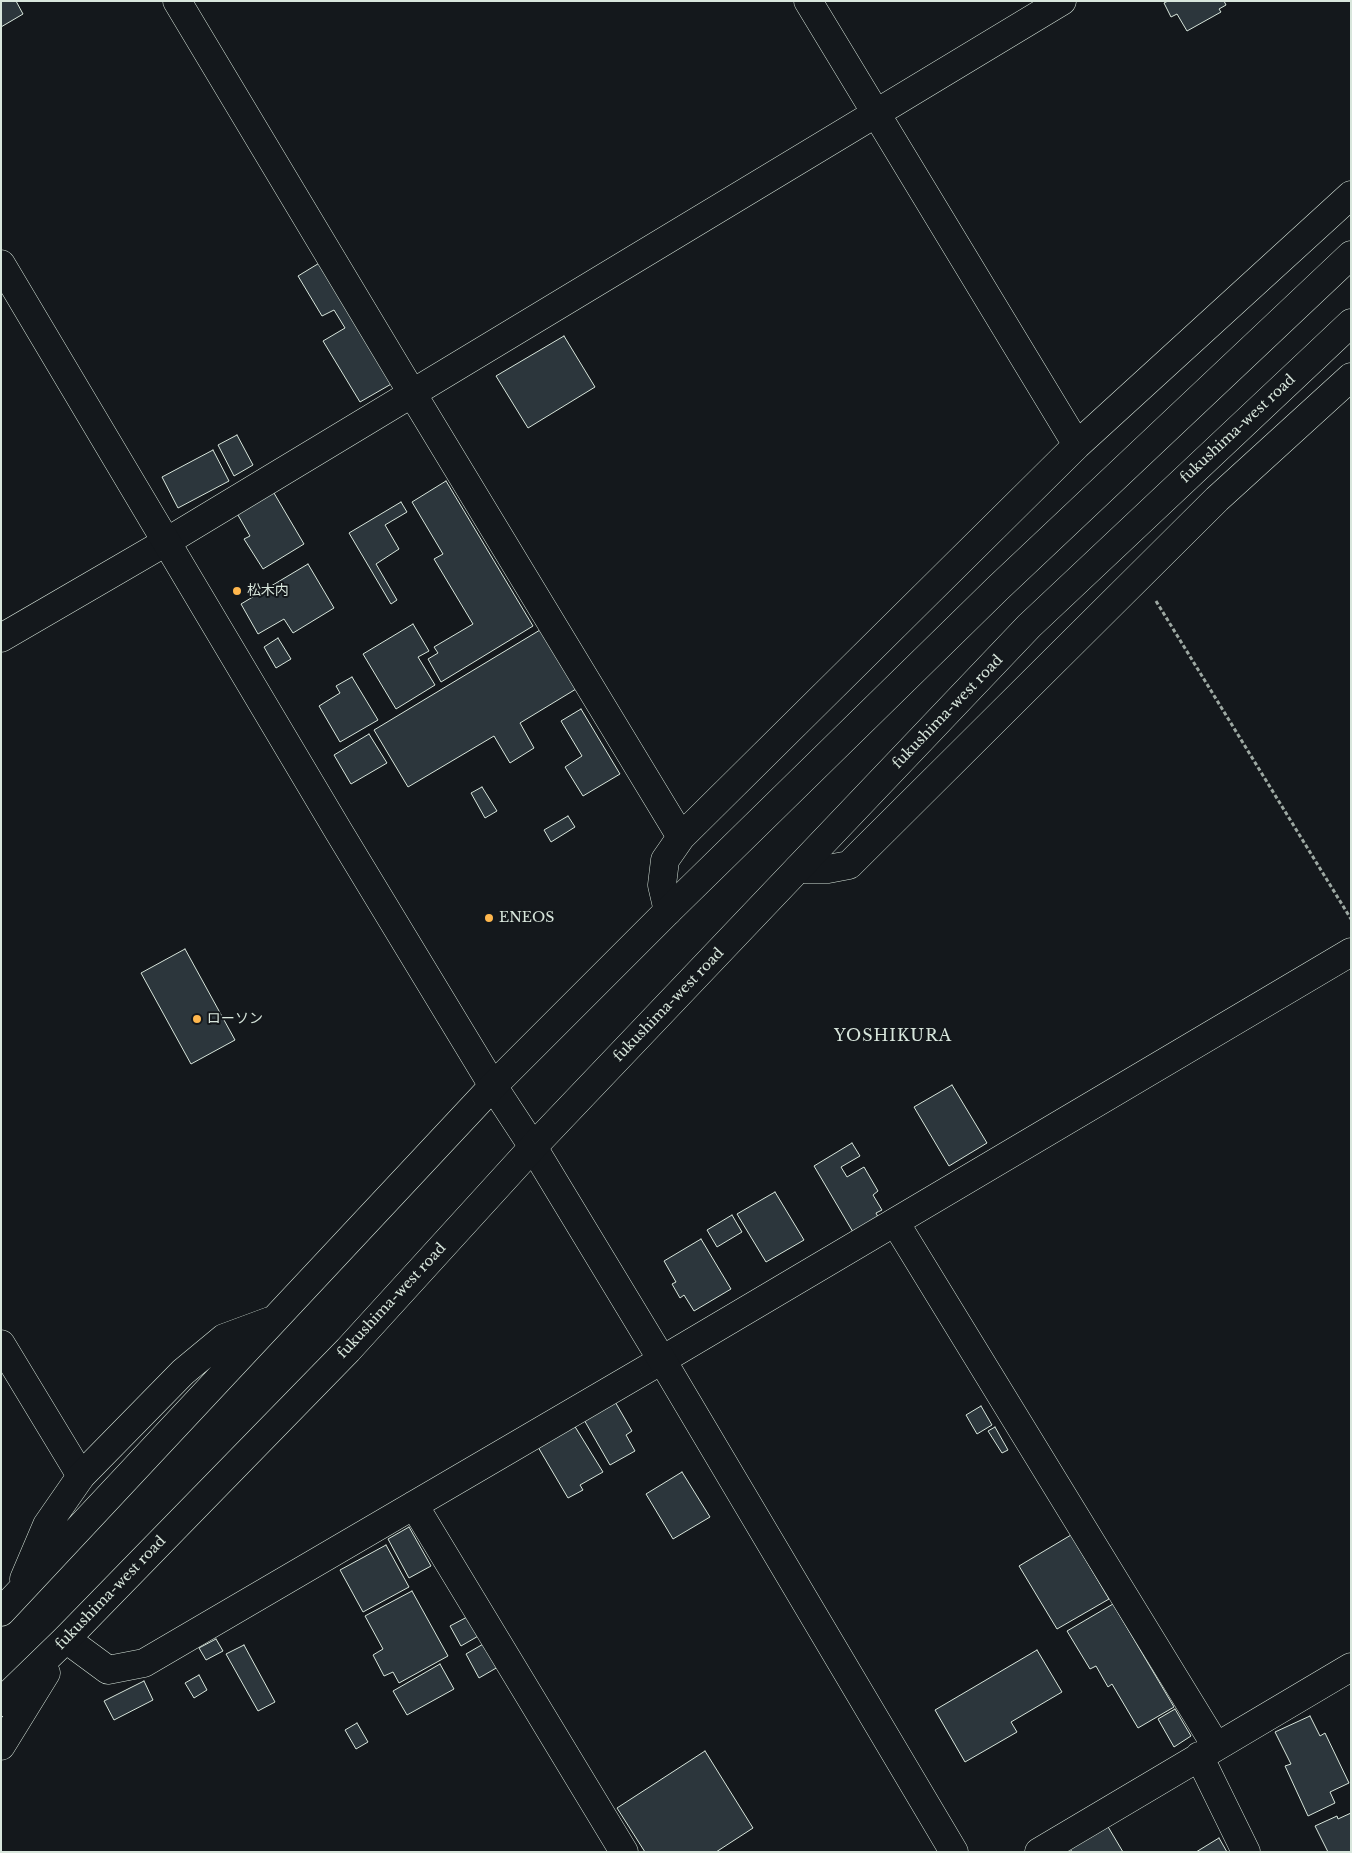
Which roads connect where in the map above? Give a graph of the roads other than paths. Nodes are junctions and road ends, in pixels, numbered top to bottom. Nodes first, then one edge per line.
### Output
1 (177, 1) edge
2 (808, 1) edge
3 (1062, 1) edge
4 (875, 113) junction
5 (1351, 195) edge
6 (1351, 255) edge
7 (1, 264) edge
8 (1351, 323) edge
9 (1351, 377) edge
10 (412, 393) junction
11 (1077, 445) junction
12 (166, 542) junction
13 (1, 638) edge
14 (681, 838) junction
15 (798, 869) junction
16 (668, 911) junction
17 (1351, 952) edge
18 (493, 1086) junction
19 (533, 1148) junction
20 (894, 1222) junction
21 (275, 1319) junction
22 (1, 1344) edge
23 (662, 1360) junction
24 (81, 1476) junction
25 (414, 1506) junction
26 (6, 1605) edge
27 (66, 1639) junction
28 (1351, 1667) edge
29 (1, 1702) edge
30 (1, 1746) edge
31 (1208, 1751) junction
32 (624, 1852) edge
33 (954, 1852) edge
34 (1039, 1852) edge
35 (1246, 1852) edge

1 - 10 main road
2 - 4 main road
3 - 4 main road
4 - 10 main road
4 - 11 main road
5 - 11 main road
6 - 16 main road
7 - 12 main road
8 - 15 main road, fukushima-west road
9 - 15 main road
10 - 12 main road
10 - 14 main road
11 - 14 main road
12 - 13 main road
12 - 18 main road
14 - 16 main road
15 - 19 main road, fukushima-west road
16 - 18 main road
17 - 20 main road
18 - 19 main road
18 - 21 main road
19 - 23 main road
19 - 27 main road, fukushima-west road
20 - 23 main road
20 - 31 main road
21 - 24 main road
21 - 26 main road
22 - 24 main road
23 - 25 main road
23 - 33 main road
24 - 26 main road
25 - 27 main road
25 - 32 main road
27 - 29 main road, fukushima-west road
27 - 30 main road
28 - 31 main road
31 - 34 main road
31 - 35 main road

